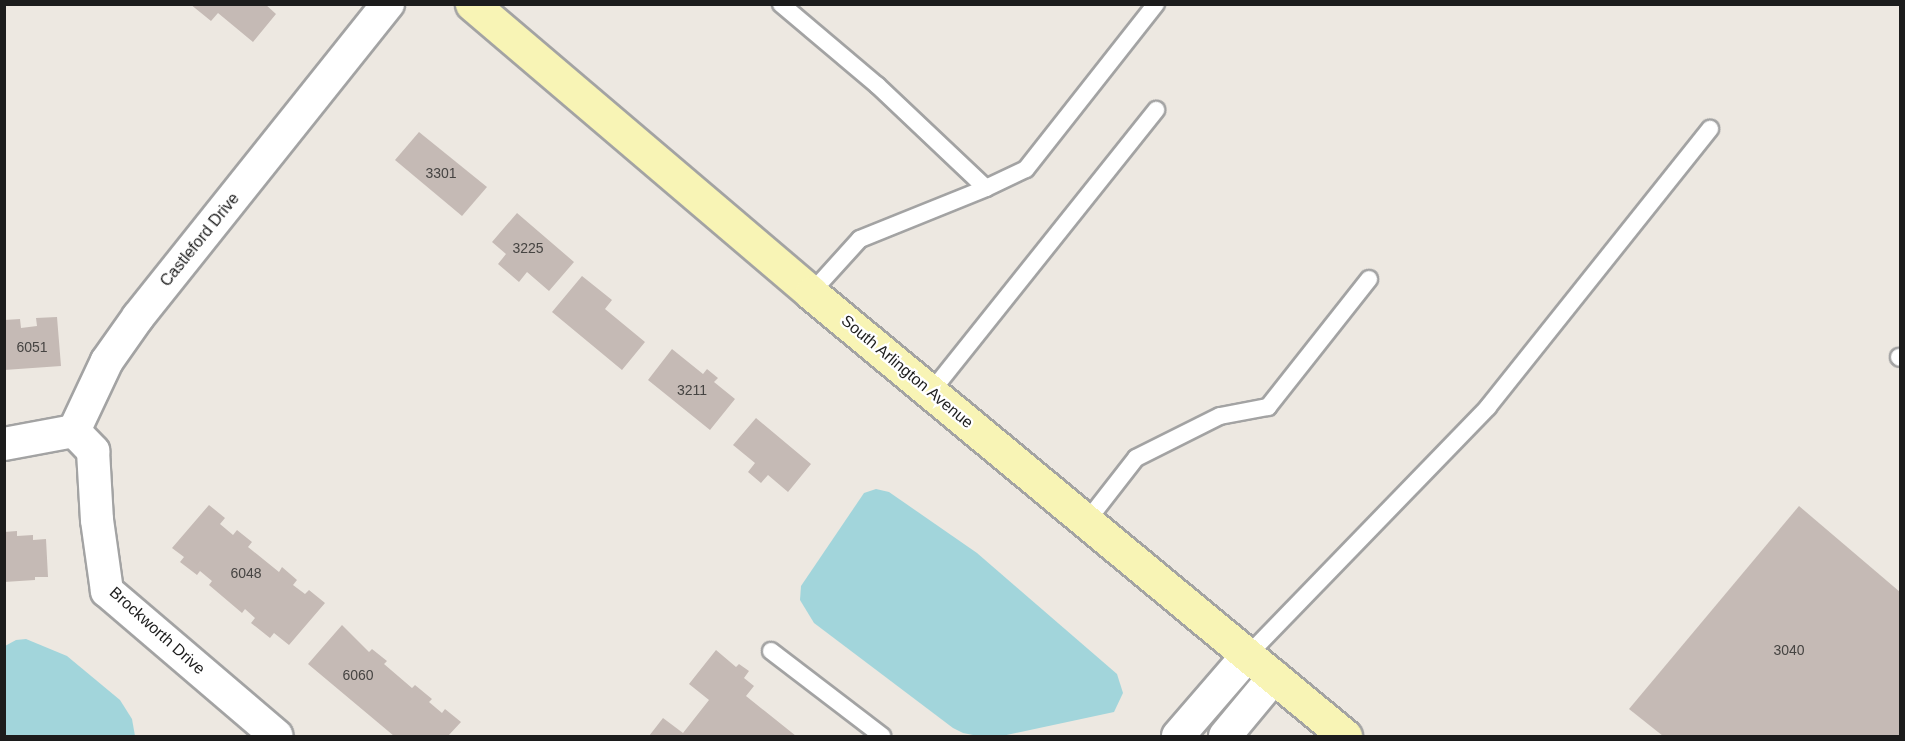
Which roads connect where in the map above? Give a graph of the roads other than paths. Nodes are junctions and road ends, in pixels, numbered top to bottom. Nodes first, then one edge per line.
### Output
1 (388, 4) edge
2 (472, 4) edge
3 (781, 4) edge
4 (1156, 4) edge
5 (1156, 110) dead end
6 (1710, 129) dead end
7 (986, 188) junction
8 (1369, 279) dead end
9 (811, 293) junction
10 (931, 392) junction
11 (74, 431) junction
12 (4, 444) edge
13 (1087, 521) junction
14 (771, 651) dead end
15 (1248, 655) junction
16 (1274, 677) junction
17 (277, 736) edge
18 (882, 736) edge
19 (1178, 736) edge
20 (1225, 736) edge
21 (1345, 736) edge

1 - 11 street, Castleford Drive
2 - 9 main road, South Arlington Avenue
3 - 7 lane
4 - 7 lane
5 - 10 lane
6 - 15 lane
7 - 9 lane
8 - 13 lane
9 - 10 main road, South Arlington Avenue
10 - 13 main road, South Arlington Avenue
11 - 12 street
11 - 17 street, Brockworth Drive
13 - 15 main road, South Arlington Avenue
14 - 18 lane
15 - 16 main road, South Arlington Avenue
15 - 19 street
16 - 20 street
16 - 21 main road, South Arlington Avenue

